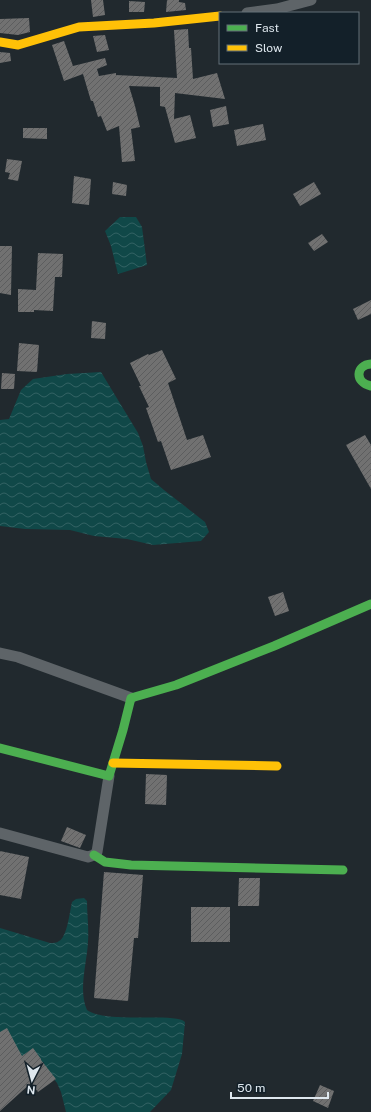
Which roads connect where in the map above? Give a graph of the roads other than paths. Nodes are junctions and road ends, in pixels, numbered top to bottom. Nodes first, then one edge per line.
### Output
1 (311, 0) edge
2 (254, 12) edge
3 (219, 16) edge
4 (0, 42) edge
5 (371, 364) edge
6 (371, 386) edge
7 (371, 604) edge
8 (0, 653) edge
9 (131, 698) junction
10 (0, 748) edge
11 (113, 763) junction
12 (277, 766) dead end
13 (109, 776) junction
14 (0, 834) edge
15 (94, 855) junction
16 (343, 870) dead end

1 - 2 street
3 - 4 street
5 - 6 street
7 - 9 street
8 - 9 street
9 - 11 street
10 - 13 street
11 - 12 street
11 - 13 street
13 - 15 street
14 - 15 street
15 - 16 street

